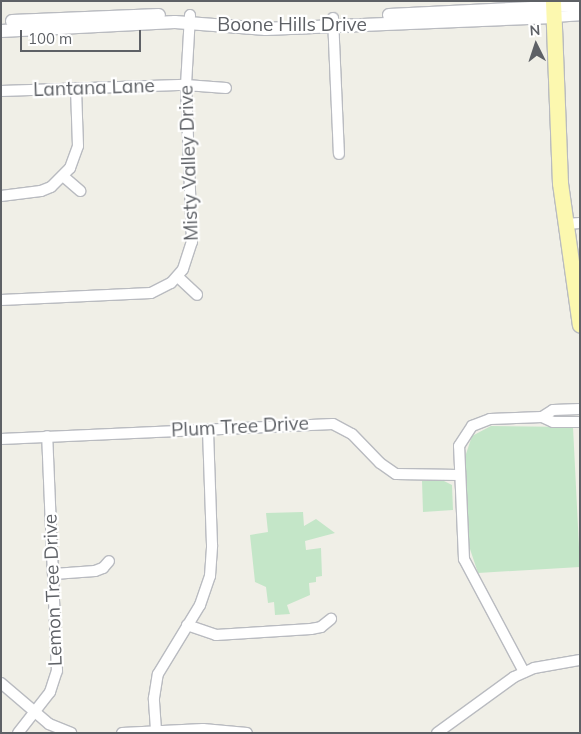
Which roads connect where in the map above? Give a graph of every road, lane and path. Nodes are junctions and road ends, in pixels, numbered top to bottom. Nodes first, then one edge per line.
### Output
1 (580, 6) edge
2 (553, 8) edge
3 (580, 15) edge
4 (190, 19) junction
5 (1, 22) edge
6 (333, 22) junction
7 (1, 31) edge
8 (186, 85) junction
9 (76, 88) junction
10 (226, 88) dead end
11 (1, 91) edge
12 (339, 154) dead end
13 (63, 176) junction
14 (80, 191) dead end
15 (1, 196) edge
16 (573, 223) edge
17 (178, 277) junction
18 (197, 295) dead end
19 (1, 300) edge
20 (580, 325) edge
21 (580, 409) edge
22 (542, 417) junction
23 (580, 422) edge
24 (208, 429) junction
25 (47, 436) junction
26 (1, 439) edge
27 (460, 474) junction
28 (110, 561) dead end
29 (54, 574) junction
30 (331, 619) dead end
31 (188, 625) junction
32 (580, 660) edge
33 (524, 672) junction
34 (1, 682) edge
35 (35, 713) junction
36 (156, 730) junction
37 (18, 733) edge
38 (71, 733) edge
39 (122, 733) edge
40 (247, 733) edge
41 (437, 733) edge

1 - 2 street
2 - 3 street
2 - 6 street, Boone Hills Drive
2 - 16 main road
4 - 5 street, Boone Hills Drive
4 - 6 street, Boone Hills Drive
4 - 7 street, Boone Hills Drive
4 - 8 street, Misty Valley Drive
6 - 12 street
8 - 9 street, Lantana Lane
8 - 10 street, Lantana Lane
8 - 17 street, Misty Valley Drive
9 - 11 street, Lantana Lane
9 - 13 street
13 - 14 street
13 - 15 street
16 - 20 main road
17 - 18 street
17 - 19 street, Misty Valley Drive
21 - 22 street
22 - 23 street
22 - 27 street
24 - 25 street, Plum Tree Drive
24 - 27 street, Plum Tree Drive
24 - 31 street
25 - 26 street, Plum Tree Drive
25 - 29 street, Lemon Tree Drive
27 - 33 street
28 - 29 street
29 - 35 street, Lemon Tree Drive
30 - 31 street
31 - 36 street
32 - 33 street
33 - 41 street
34 - 35 street
35 - 37 street, Lemon Tree Drive
35 - 38 street
36 - 39 street
36 - 40 street

